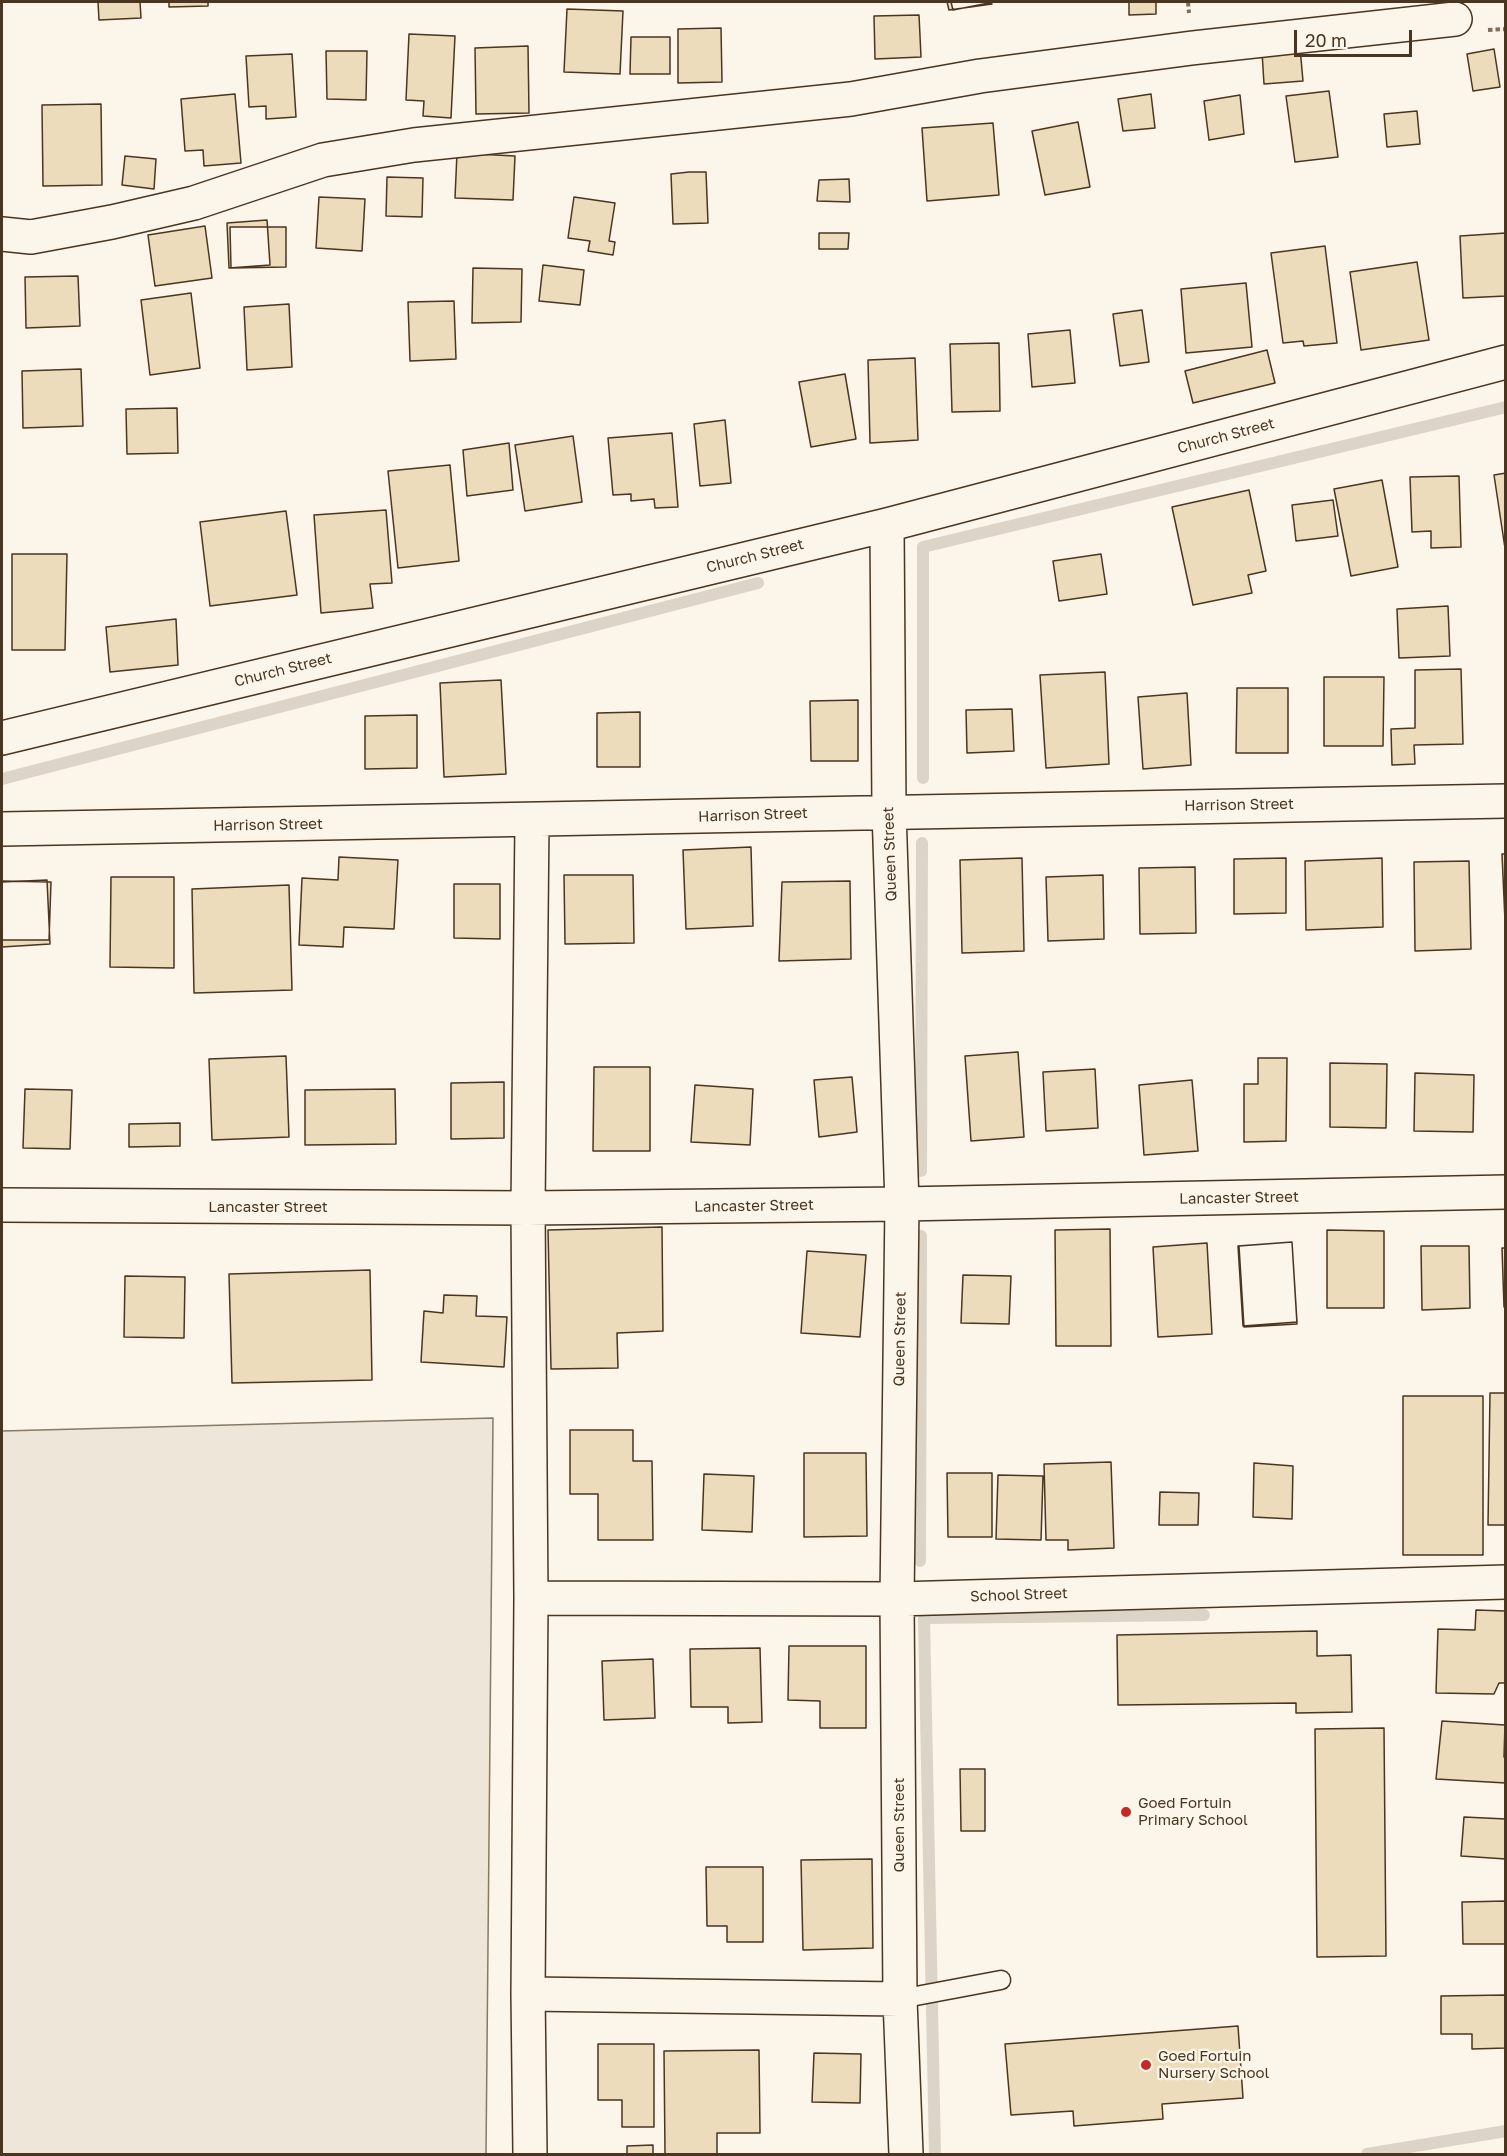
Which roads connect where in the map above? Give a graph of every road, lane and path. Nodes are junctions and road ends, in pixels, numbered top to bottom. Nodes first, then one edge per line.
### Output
1 (1455, 20) dead end
2 (2, 234) edge
3 (1506, 362) edge
4 (887, 525) junction
5 (2, 738) edge
6 (1506, 801) edge
7 (889, 811) junction
8 (532, 821) junction
9 (2, 829) edge
10 (1506, 1192) edge
11 (902, 1204) junction
12 (2, 1205) edge
13 (528, 1208) junction
14 (1506, 1582) edge
15 (531, 1598) junction
16 (897, 1599) junction
17 (1000, 1980) dead end
18 (528, 1994) junction
19 (909, 1998) junction
20 (530, 2154) edge
21 (906, 2154) edge

1 - 2 street
3 - 4 street, Church Street
4 - 5 street, Church Street
4 - 7 street, Queen Street
6 - 7 street, Harrison Street
7 - 8 street, Harrison Street
7 - 11 street, Queen Street
8 - 9 street, Harrison Street
8 - 13 street
10 - 11 street, Lancaster Street
11 - 13 street, Lancaster Street
11 - 16 street, Queen Street
12 - 13 street, Lancaster Street
13 - 15 street
14 - 16 street, School Street
15 - 16 street, School Street
15 - 18 street
16 - 19 street, Queen Street
17 - 19 lane
18 - 19 street
18 - 20 street
19 - 21 street, Queen Street

